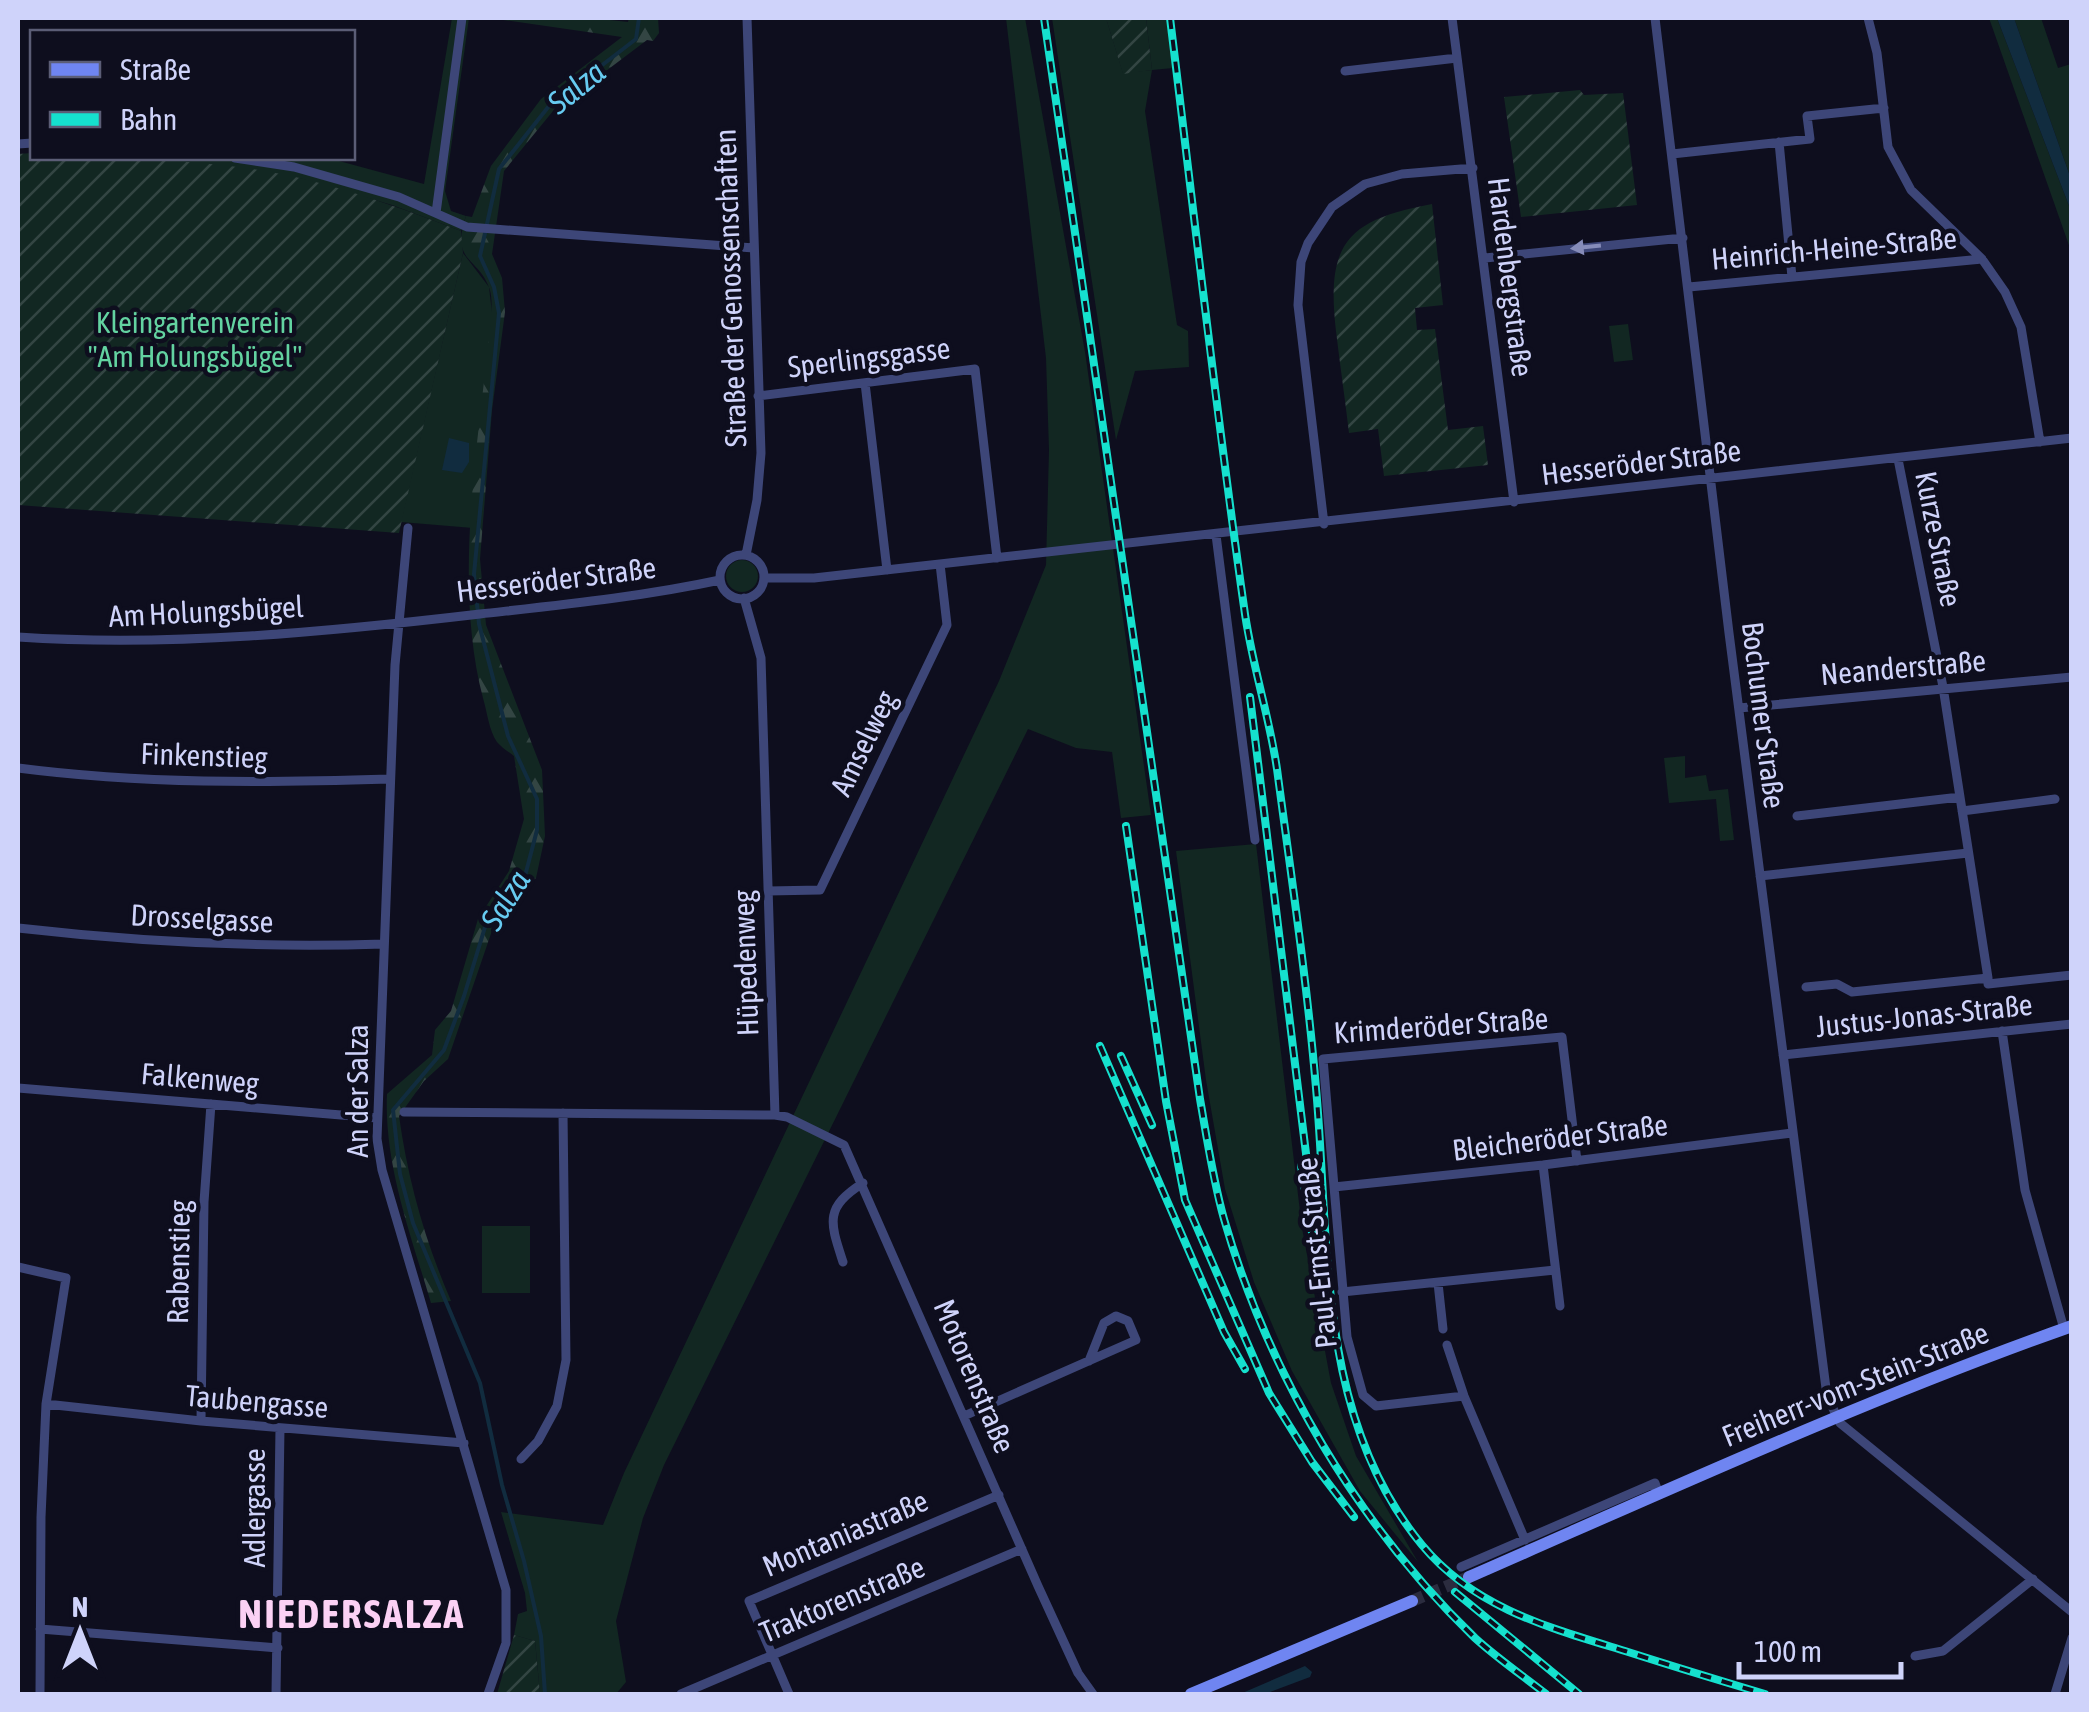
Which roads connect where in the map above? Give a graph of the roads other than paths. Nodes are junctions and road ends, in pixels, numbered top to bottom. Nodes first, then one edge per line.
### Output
1 (462, 18) edge
2 (747, 18) edge
3 (1452, 18) edge
4 (1655, 18) edge
5 (1868, 18) edge
6 (1457, 58) junction
7 (1345, 71) dead end
8 (1884, 108) junction
9 (1779, 142) junction
10 (1672, 154) junction
11 (247, 160) edge
12 (1473, 168) junction
13 (436, 213) junction
14 (1683, 238) junction
15 (754, 248) junction
16 (1484, 258) junction
17 (1982, 259) junction
18 (1792, 277) junction
19 (1690, 287) junction
20 (865, 383) junction
21 (758, 396) junction
22 (2072, 438) edge
23 (2040, 442) junction
24 (1898, 459) junction
25 (1711, 478) junction
26 (1514, 502) junction
27 (1324, 524) junction
28 (408, 528) dead end
29 (1216, 536) junction
30 (746, 555) junction
31 (997, 558) junction
32 (940, 564) junction
33 (888, 570) junction
34 (764, 578) junction
35 (720, 580) junction
36 (744, 598) junction
37 (398, 624) junction
38 (18, 637) edge
39 (2072, 677) edge
40 (1943, 687) junction
41 (1739, 708) junction
42 (18, 768) edge
43 (390, 779) junction
44 (1960, 797) junction
45 (2054, 798) dead end
46 (1962, 811) junction
47 (1798, 816) dead end
48 (1254, 840) dead end
49 (1968, 852) junction
50 (1760, 876) junction
51 (768, 891) junction
52 (18, 928) edge
53 (384, 944) junction
54 (2072, 975) edge
55 (1988, 978) junction
56 (1806, 987) dead end
57 (2072, 1024) edge
58 (2002, 1032) junction
59 (1782, 1055) junction
60 (1323, 1059) joint
61 (18, 1088) edge
62 (211, 1104) junction
63 (404, 1112) dead end
64 (562, 1113) junction
65 (775, 1115) junction
66 (378, 1118) junction
67 (1792, 1133) junction
68 (1577, 1161) junction
69 (1543, 1165) junction
70 (863, 1183) junction
71 (1334, 1187) junction
72 (843, 1262) dead end
73 (18, 1268) edge
74 (1555, 1270) junction
75 (1438, 1283) junction
76 (1342, 1292) junction
77 (1560, 1306) dead end
78 (2068, 1327) edge
79 (1443, 1328) dead end
80 (1447, 1345) dead end
81 (1090, 1361) junction
82 (1464, 1396) junction
83 (46, 1404) junction
84 (964, 1416) junction
85 (1836, 1416) junction
86 (201, 1421) junction
87 (280, 1428) junction
88 (464, 1443) junction
89 (521, 1459) dead end
90 (1659, 1494) junction
91 (999, 1495) junction
92 (1525, 1540) junction
93 (1022, 1549) junction
94 (1465, 1572) joint
95 (2033, 1579) junction
96 (1412, 1602) tunnel mouth
97 (2072, 1612) edge
98 (40, 1629) junction
99 (2072, 1638) edge
100 (278, 1648) junction
101 (773, 1656) junction
102 (1915, 1656) dead end
103 (1219, 1689) edge
104 (40, 1694) edge
105 (276, 1694) edge
106 (488, 1694) edge
107 (681, 1694) edge
108 (789, 1694) edge
109 (1093, 1694) edge
110 (1191, 1694) edge
111 (2055, 1694) edge

1 - 13 street
2 - 15 street, Straße der Genossenschaften
3 - 6 street, Hardenbergstraße
4 - 10 street, Bochumer Straße
5 - 8 street
6 - 7 street
6 - 12 street, Hardenbergstraße
8 - 9 street
8 - 17 street
9 - 10 street
9 - 18 street
10 - 14 street, Bochumer Straße
11 - 13 street
12 - 16 street, Hardenbergstraße
12 - 27 street
13 - 15 street
14 -> 16 street
14 - 19 street, Bochumer Straße
15 - 21 street, Straße der Genossenschaften
16 - 26 street, Hardenbergstraße
17 - 18 street, Heinrich-Heine-Straße
17 - 23 street
18 - 19 street, Heinrich-Heine-Straße
19 - 25 street, Bochumer Straße
20 - 21 street, Sperlingsgasse
20 - 31 street, Sperlingsgasse
20 - 33 street
21 - 30 street, Straße der Genossenschaften
22 - 23 street, Hesseröder Straße
23 - 24 street, Hesseröder Straße
24 - 25 street, Hesseröder Straße
24 - 40 street, Kurze Straße
25 - 26 street, Hesseröder Straße
25 - 41 street, Bochumer Straße
26 - 27 street, Hesseröder Straße
27 - 29 street, Hesseröder Straße
28 - 37 street, An der Salza
29 - 31 street, Hesseröder Straße
29 - 48 street
30 - 34 street
30 - 35 street
31 - 32 street, Hesseröder Straße
32 - 33 street, Hesseröder Straße
32 - 51 street, Amselweg
33 - 34 street, Hesseröder Straße
34 - 36 street
35 - 36 street
35 - 37 street, Hesseröder Straße
36 - 51 street, Hüpedenweg
37 - 38 street, Am Holungsbügel
37 - 43 street, An der Salza
39 - 40 street, Neanderstraße
40 - 41 street, Neanderstraße
40 - 44 street, Kurze Straße
41 - 50 street, Bochumer Straße
42 - 43 street, Finkenstieg
43 - 53 street, An der Salza
44 - 46 street, Kurze Straße
44 - 47 street
45 - 46 street
46 - 49 street, Kurze Straße
49 - 50 street
49 - 55 street, Kurze Straße
50 - 59 street, Bochumer Straße
51 - 65 street, Hüpedenweg
52 - 53 street, Drosselgasse
53 - 66 street, An der Salza
54 - 55 street, Justus-Jonas-Straße
55 - 56 street, Justus-Jonas-Straße
57 - 58 street, Justus-Jonas-Straße
58 - 59 street, Justus-Jonas-Straße
58 - 78 street
59 - 67 street, Bochumer Straße
60 - 68 street, Krimderöder Straße
60 - 71 street, Paul-Ernst-Straße
61 - 62 street, Falkenweg
62 - 66 street, Falkenweg
62 - 86 street, Rabenstieg
63 - 64 street
64 - 65 street
64 - 89 street
65 - 70 street, Motorenstraße
66 - 88 street, An der Salza
67 - 68 street, Bleicheröder Straße
67 - 85 street, Bochumer Straße
68 - 69 street, Bleicheröder Straße
69 - 71 street, Bleicheröder Straße
69 - 74 street
70 - 72 street
70 - 84 street, Motorenstraße
71 - 76 street, Paul-Ernst-Straße
73 - 83 street
74 - 75 street
74 - 77 street
75 - 76 street
75 - 79 street
76 - 82 street, Paul-Ernst-Straße
78 - 85 main road, Freiherr-vom-Stein-Straße
80 - 82 street
81 - 81 street
81 - 84 street
82 - 92 street
83 - 86 street, Taubengasse
83 - 98 street
84 - 91 street, Motorenstraße
85 - 90 main road, Freiherr-vom-Stein-Straße
85 - 95 street
86 - 87 street, Taubengasse
87 - 88 street, Taubengasse
87 - 100 street, Adlergasse
88 - 106 street, An der Salza
90 - 92 street, Freiherr-vom-Stein-Straße
90 - 94 main road, Freiherr-vom-Stein-Straße
91 - 93 street, Motorenstraße
91 - 101 street, Montaniastraße
92 - 94 street, Freiherr-vom-Stein-Straße
93 - 101 street, Traktorenstraße
93 - 109 street, Motorenstraße
95 - 97 street
95 - 102 street
96 - 103 main road
98 - 100 street
98 - 104 street
99 - 111 street
100 - 105 street, Adlergasse
101 - 107 street, Traktorenstraße
101 - 108 street, Montaniastraße
103 - 110 main road

